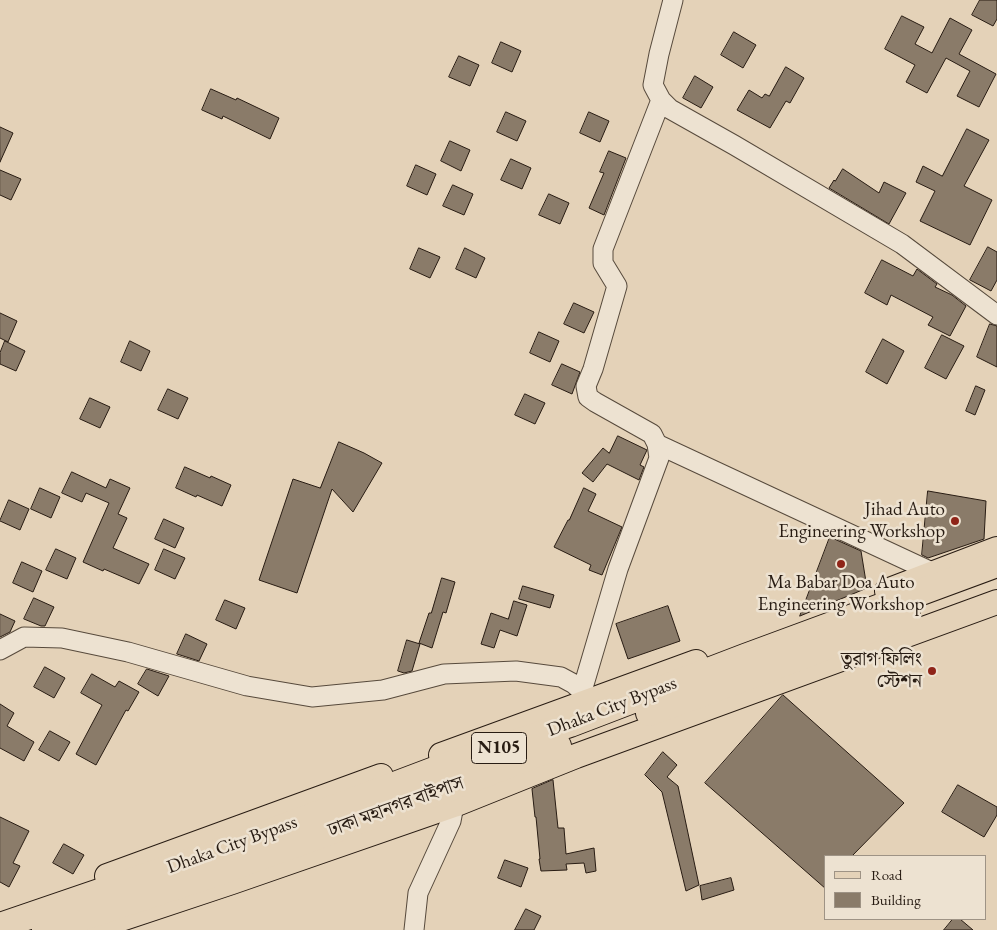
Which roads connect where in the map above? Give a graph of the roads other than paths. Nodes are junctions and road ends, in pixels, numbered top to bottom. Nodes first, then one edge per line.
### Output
1 (674, 0) edge
2 (661, 100) junction
3 (997, 315) edge
4 (657, 444) junction
5 (997, 550) edge
6 (997, 564) edge
7 (934, 573) junction
8 (997, 583) edge
9 (997, 602) edge
10 (0, 650) edge
11 (584, 696) junction
12 (454, 805) junction
13 (0, 915) edge
14 (0, 926) edge
15 (45, 930) edge
16 (88, 930) edge
17 (414, 930) edge

1 - 2 street
2 - 3 street
2 - 4 street
4 - 7 street
4 - 11 street
5 - 7 main road
6 - 14 highway, Dhaka City Bypass / N105
7 - 11 main road
8 - 15 highway, ঢাকা মহানগর বাইপাস / N105
9 - 12 main road
10 - 11 street
11 - 13 main road
12 - 16 main road
12 - 17 street

